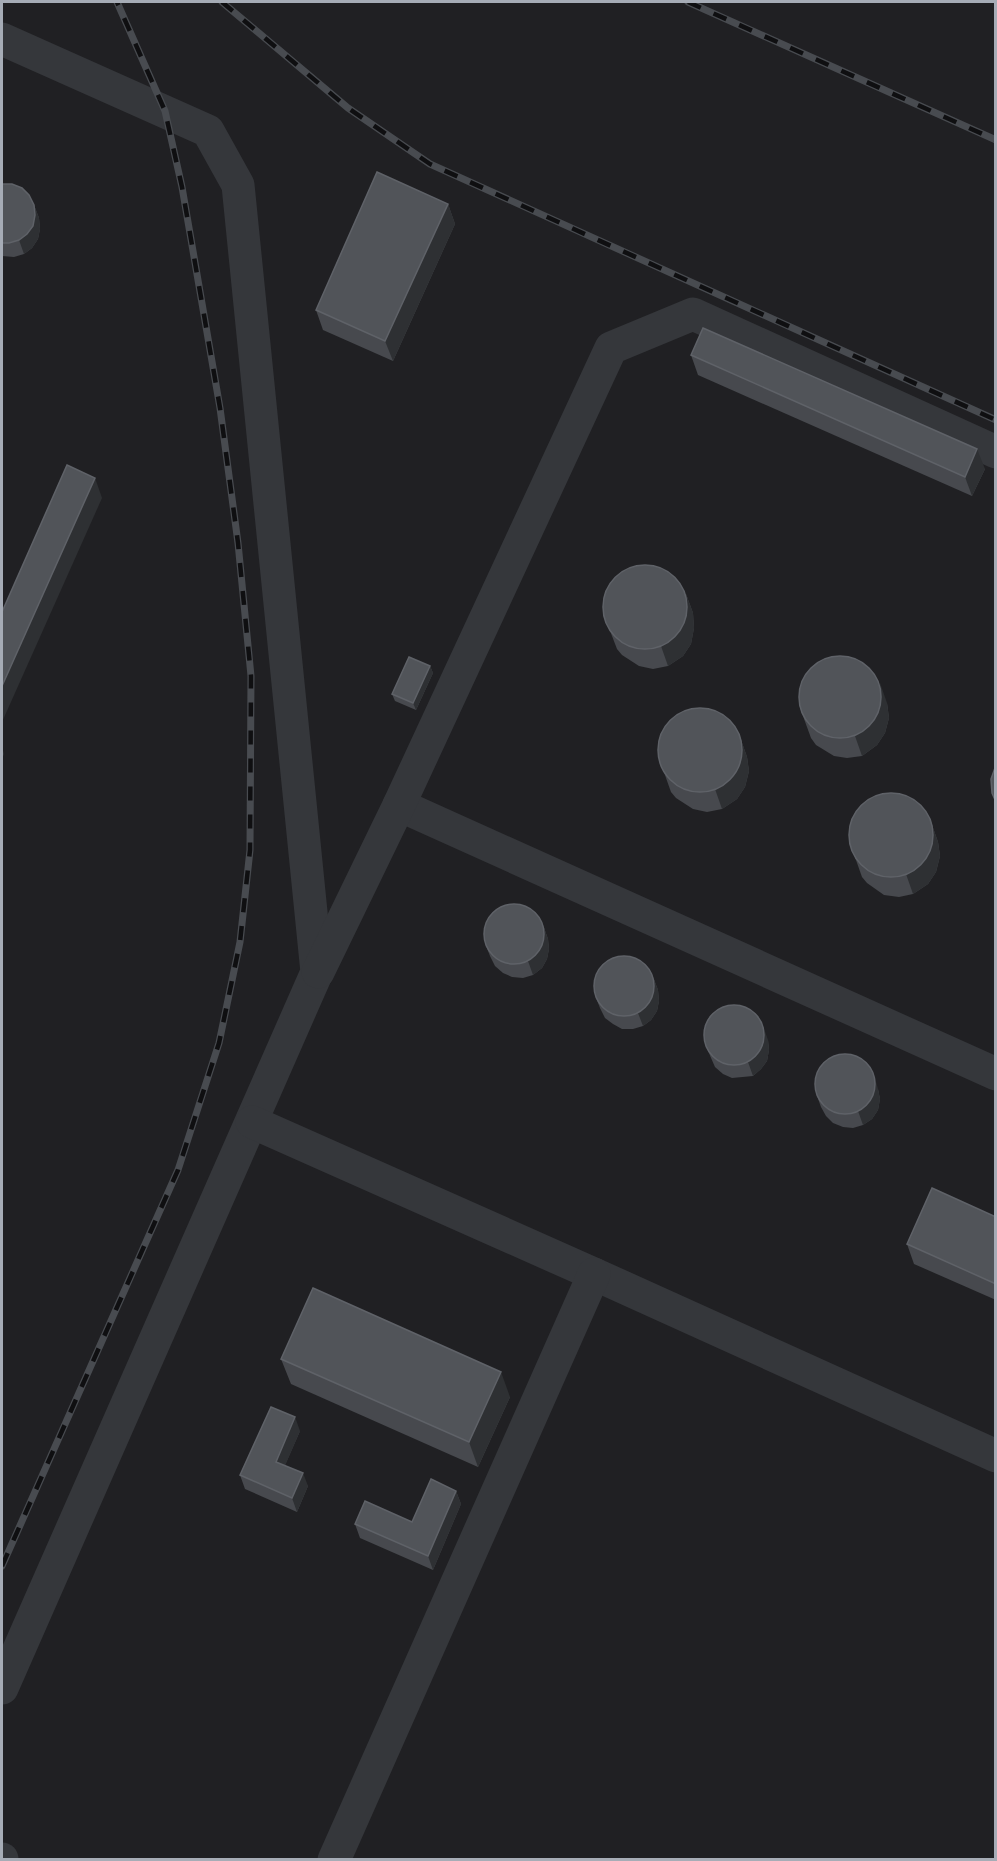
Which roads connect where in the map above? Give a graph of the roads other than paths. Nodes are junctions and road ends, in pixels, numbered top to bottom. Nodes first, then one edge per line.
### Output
1 (2, 39) edge
2 (996, 452) edge
3 (399, 805) junction
4 (318, 972) junction
5 (996, 1074) edge
6 (252, 1122) junction
7 (594, 1274) junction
8 (996, 1456) edge
9 (2, 1688) edge
10 (334, 1860) edge

1 - 4 lane
2 - 3 lane
3 - 4 lane
3 - 5 lane
4 - 6 lane
6 - 7 lane
6 - 9 lane
7 - 8 lane
7 - 10 lane

